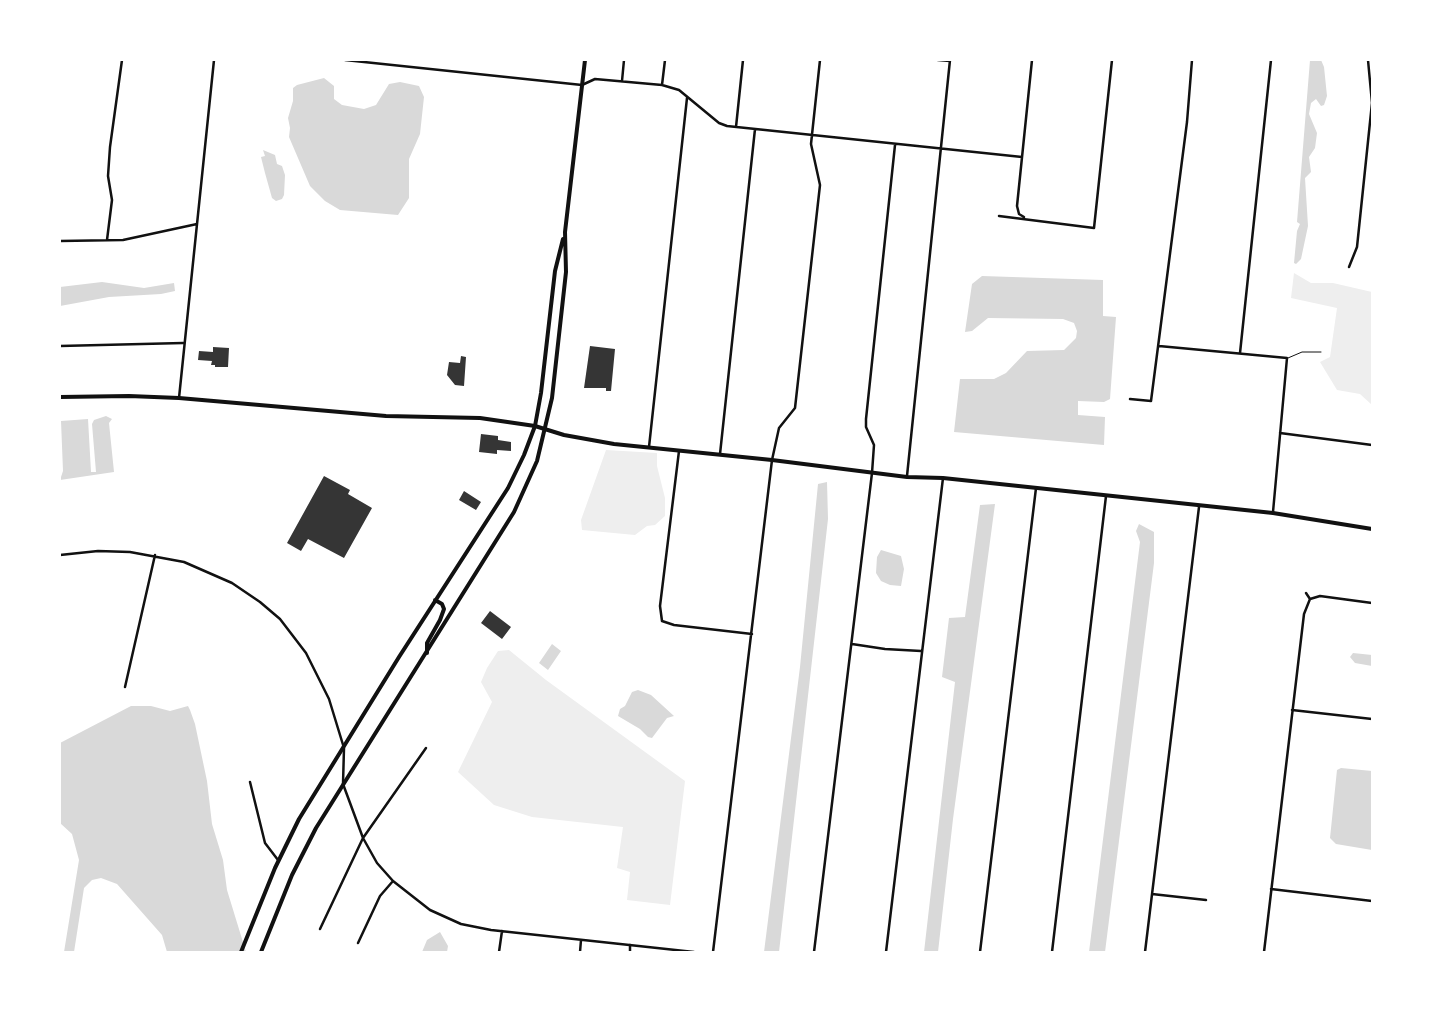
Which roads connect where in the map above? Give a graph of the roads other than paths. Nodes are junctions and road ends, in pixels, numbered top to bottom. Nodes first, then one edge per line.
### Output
1 (122, 60) edge
2 (214, 60) edge
3 (345, 60) edge
4 (585, 60) edge
5 (624, 60) edge
6 (665, 60) edge
7 (743, 60) edge
8 (820, 60) edge
9 (938, 60) edge
10 (1032, 60) edge
11 (1112, 60) edge
12 (1192, 60) edge
13 (1271, 60) edge
14 (1368, 60) edge
15 (950, 61) edge
16 (379, 62) edge
17 (390, 62) edge
18 (622, 81) junction
19 (582, 85) junction
20 (662, 85) junction
21 (687, 98) junction
22 (736, 127) junction
23 (755, 129) junction
24 (812, 136) junction
25 (895, 145) junction
26 (940, 150) junction
27 (1022, 158) junction
28 (999, 216) dead end
29 (1026, 218) junction
30 (197, 224) junction
31 (565, 232) junction
32 (107, 240) junction
33 (60, 241) edge
34 (1349, 266) dead end
35 (184, 343) junction
36 (60, 346) edge
37 (1159, 346) junction
38 (1321, 352) dead end
39 (1240, 353) junction
40 (1287, 358) junction
41 (60, 397) edge
42 (179, 398) junction
43 (1130, 399) dead end
44 (535, 426) junction
45 (546, 429) junction
46 (1280, 433) junction
47 (1372, 445) edge
48 (649, 447) junction
49 (680, 450) junction
50 (720, 454) junction
51 (772, 460) junction
52 (872, 473) junction
53 (906, 477) junction
54 (943, 478) junction
55 (1036, 488) junction
56 (1106, 496) junction
57 (1199, 506) junction
58 (1273, 513) junction
59 (1372, 529) edge
60 (60, 555) edge
61 (155, 555) junction
62 (1306, 593) dead end
63 (1310, 599) junction
64 (435, 600) junction
65 (1372, 602) edge
66 (752, 634) junction
67 (852, 644) junction
68 (921, 651) junction
69 (427, 653) junction
70 (125, 686) dead end
71 (1292, 710) junction
72 (1372, 719) edge
73 (344, 748) junction
74 (426, 748) dead end
75 (250, 782) dead end
76 (343, 784) junction
77 (364, 838) junction
78 (278, 860) junction
79 (393, 881) junction
80 (1271, 889) junction
81 (1152, 894) junction
82 (1206, 900) dead end
83 (1372, 901) edge
84 (320, 929) dead end
85 (502, 931) junction
86 (581, 940) junction
87 (358, 943) dead end
88 (630, 945) junction
89 (241, 952) edge
90 (261, 952) edge
91 (499, 952) edge
92 (580, 952) edge
93 (630, 952) edge
94 (694, 952) edge
95 (713, 952) edge
96 (814, 952) edge
97 (886, 952) edge
98 (980, 952) edge
99 (1052, 952) edge
100 (1145, 952) edge
101 (1264, 952) edge

1 - 32 street
2 - 30 street
3 - 16 street
4 - 19 main road
5 - 18 street
6 - 20 street
7 - 22 street
8 - 24 street
9 - 15 street
10 - 27 street
11 - 29 street
12 - 37 street
13 - 39 street
14 - 34 street
15 - 26 street
16 - 17 street
17 - 19 street
18 - 19 street
18 - 20 street
19 - 31 main road
20 - 21 street
21 - 22 street
21 - 48 street
22 - 23 street
23 - 24 street
23 - 50 street
24 - 25 street
24 - 51 street
25 - 26 street
25 - 52 street
26 - 27 street
26 - 53 street
27 - 29 street
28 - 29 street
30 - 32 street
30 - 35 street
31 - 44 main road
31 - 45 main road
32 - 33 street
35 - 36 street
35 - 42 street
37 - 39 street
37 - 43 street
38 - 40 lane
39 - 40 street
40 - 46 street
41 - 42 main road
42 - 44 main road
44 - 45 main road
44 - 64 main road
45 - 48 main road
45 - 69 main road
46 - 47 street
46 - 58 street
48 - 49 main road
49 - 50 main road
49 - 66 street
50 - 51 main road
51 - 52 main road
51 - 66 street
52 - 53 main road
52 - 67 street
53 - 54 main road
54 - 55 main road
54 - 68 street
55 - 56 main road
55 - 98 street
56 - 57 main road
56 - 99 street
57 - 58 main road
57 - 81 street
58 - 59 main road
60 - 61 street
61 - 70 street
61 - 73 street
62 - 63 street
63 - 65 street
63 - 71 street
64 - 69 main road
64 - 73 main road
66 - 95 street
67 - 68 street
67 - 96 street
68 - 97 street
69 - 76 main road
71 - 72 street
71 - 80 street
73 - 76 street
73 - 78 main road
74 - 77 street
75 - 78 street
76 - 77 street
76 - 90 main road
77 - 79 street
77 - 84 street
78 - 89 main road
79 - 85 street
79 - 87 street
80 - 83 street
80 - 101 street
81 - 82 street
81 - 100 street
85 - 86 street
85 - 91 street
86 - 88 street
86 - 92 street
88 - 93 street
88 - 94 street

